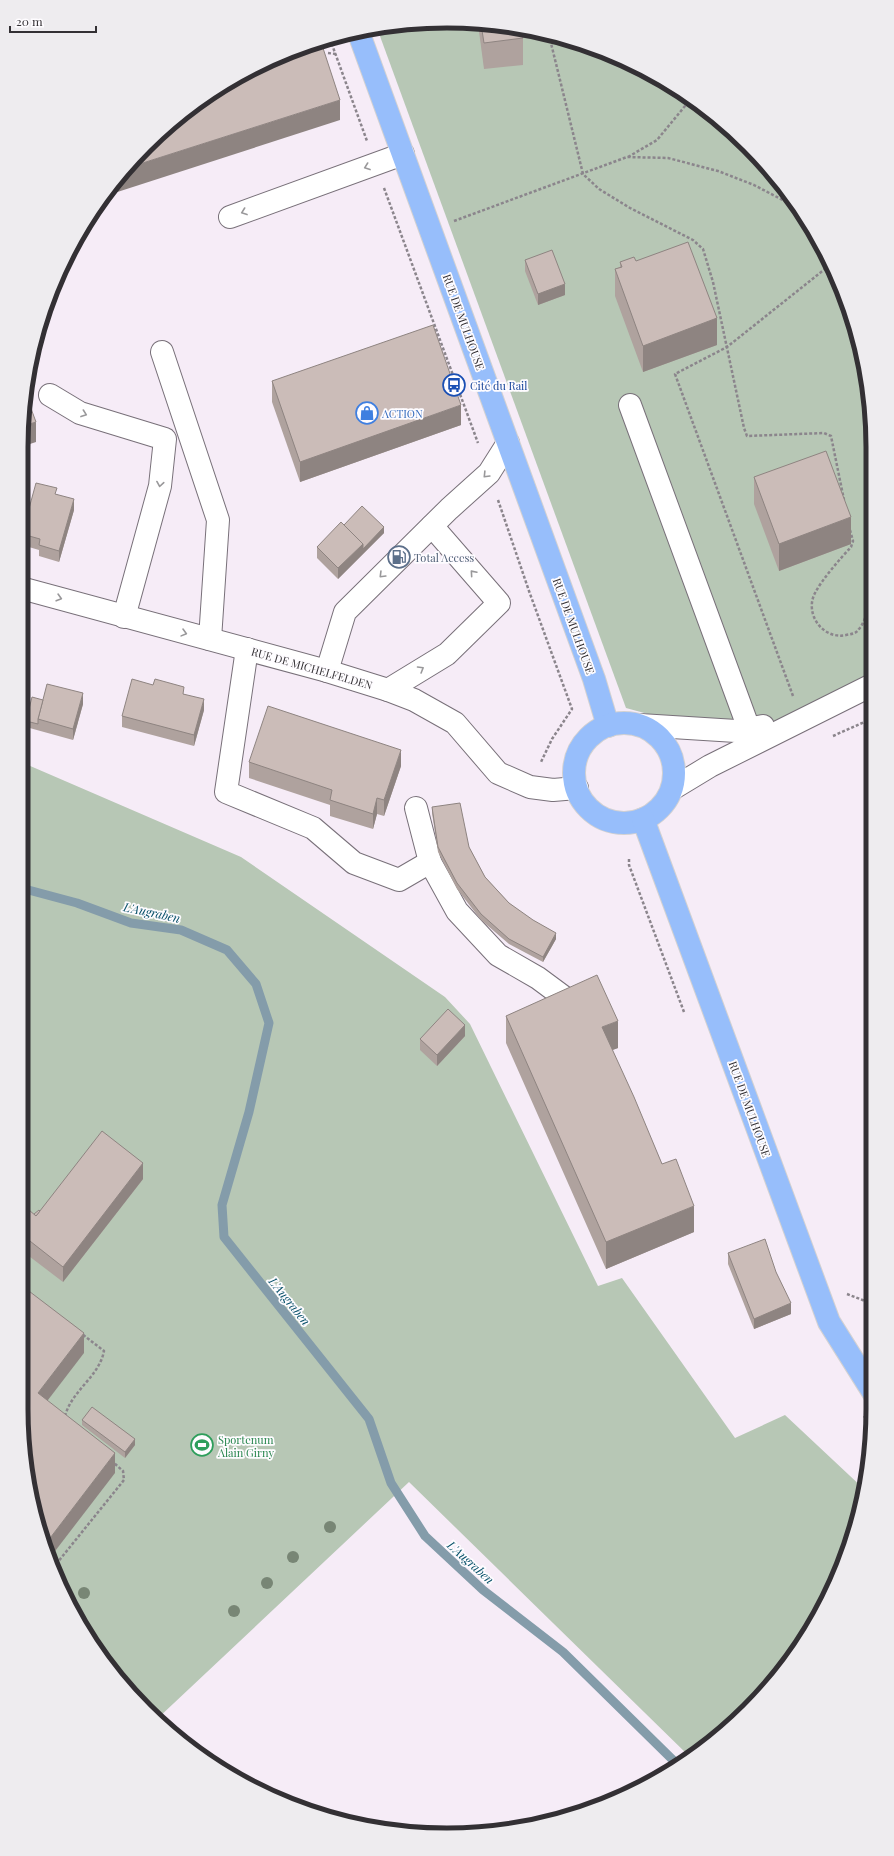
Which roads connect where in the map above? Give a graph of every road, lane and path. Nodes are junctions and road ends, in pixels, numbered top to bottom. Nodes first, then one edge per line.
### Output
1 (360, 37) edge
2 (550, 41) edge
3 (332, 44) edge
4 (328, 53) dead end
5 (336, 54) junction
6 (687, 104) edge
7 (403, 154) junction
8 (627, 157) junction
9 (375, 164) junction
10 (583, 174) junction
11 (787, 203) edge
12 (230, 217) dead end
13 (432, 232) junction
14 (826, 268) edge
15 (727, 347) junction
16 (162, 352) dead end
17 (50, 395) dead end
18 (630, 405) dead end
19 (508, 443) junction
20 (489, 473) junction
21 (844, 502) edge
22 (432, 526) junction
23 (850, 528) edge
24 (28, 590) edge
25 (866, 610) edge
26 (124, 617) junction
27 (210, 640) junction
28 (247, 649) junction
29 (327, 671) junction
30 (866, 688) edge
31 (388, 690) junction
32 (802, 719) junction
33 (640, 725) junction
34 (608, 726) junction
35 (749, 729) junction
36 (530, 787) junction
37 (577, 788) junction
38 (672, 789) junction
39 (416, 808) dead end
40 (643, 819) junction
41 (430, 862) junction
42 (565, 998) edge
43 (841, 1292) dead end
44 (866, 1301) edge
45 (80, 1332) edge
46 (866, 1381) edge
47 (64, 1417) edge
48 (111, 1460) edge
49 (57, 1563) edge

1 - 7 main road, RUE DE MULHOUSE
2 - 10 path
3 - 5 path
4 - 5 path
5 - 9 path
6 - 8 path
7 - 9 street
7 - 13 main road, RUE DE MULHOUSE
8 - 10 path
8 - 11 path
9 -> 12 street
9 - 20 path
10 - 13 path
10 - 15 path
13 - 19 main road, RUE DE MULHOUSE
14 - 15 path
15 - 21 path
15 - 32 path
16 - 27 street
17 -> 26 street
18 - 35 street
19 - 20 street
19 - 34 main road, RUE DE MULHOUSE
20 -> 22 street
20 - 36 path
22 -> 29 street
31 -> 22 street
23 - 25 path
24 -> 26 street, RUE DE MICHELFELDEN
26 -> 27 street, RUE DE MICHELFELDEN
27 - 28 street, RUE DE MICHELFELDEN
28 - 29 street, RUE DE MICHELFELDEN
28 - 41 street
29 - 31 street, RUE DE MICHELFELDEN
30 - 32 street
31 - 36 street, RUE DE MICHELFELDEN
32 - 35 street
32 - 38 street
33 - 34 main road
33 - 35 street
33 - 38 main road
34 - 37 main road
36 - 37 street, RUE DE MICHELFELDEN
37 - 40 main road
38 - 40 main road
39 - 41 street
40 - 46 main road, RUE DE MULHOUSE
41 - 42 street
43 - 44 path
45 - 47 path
48 - 49 path

